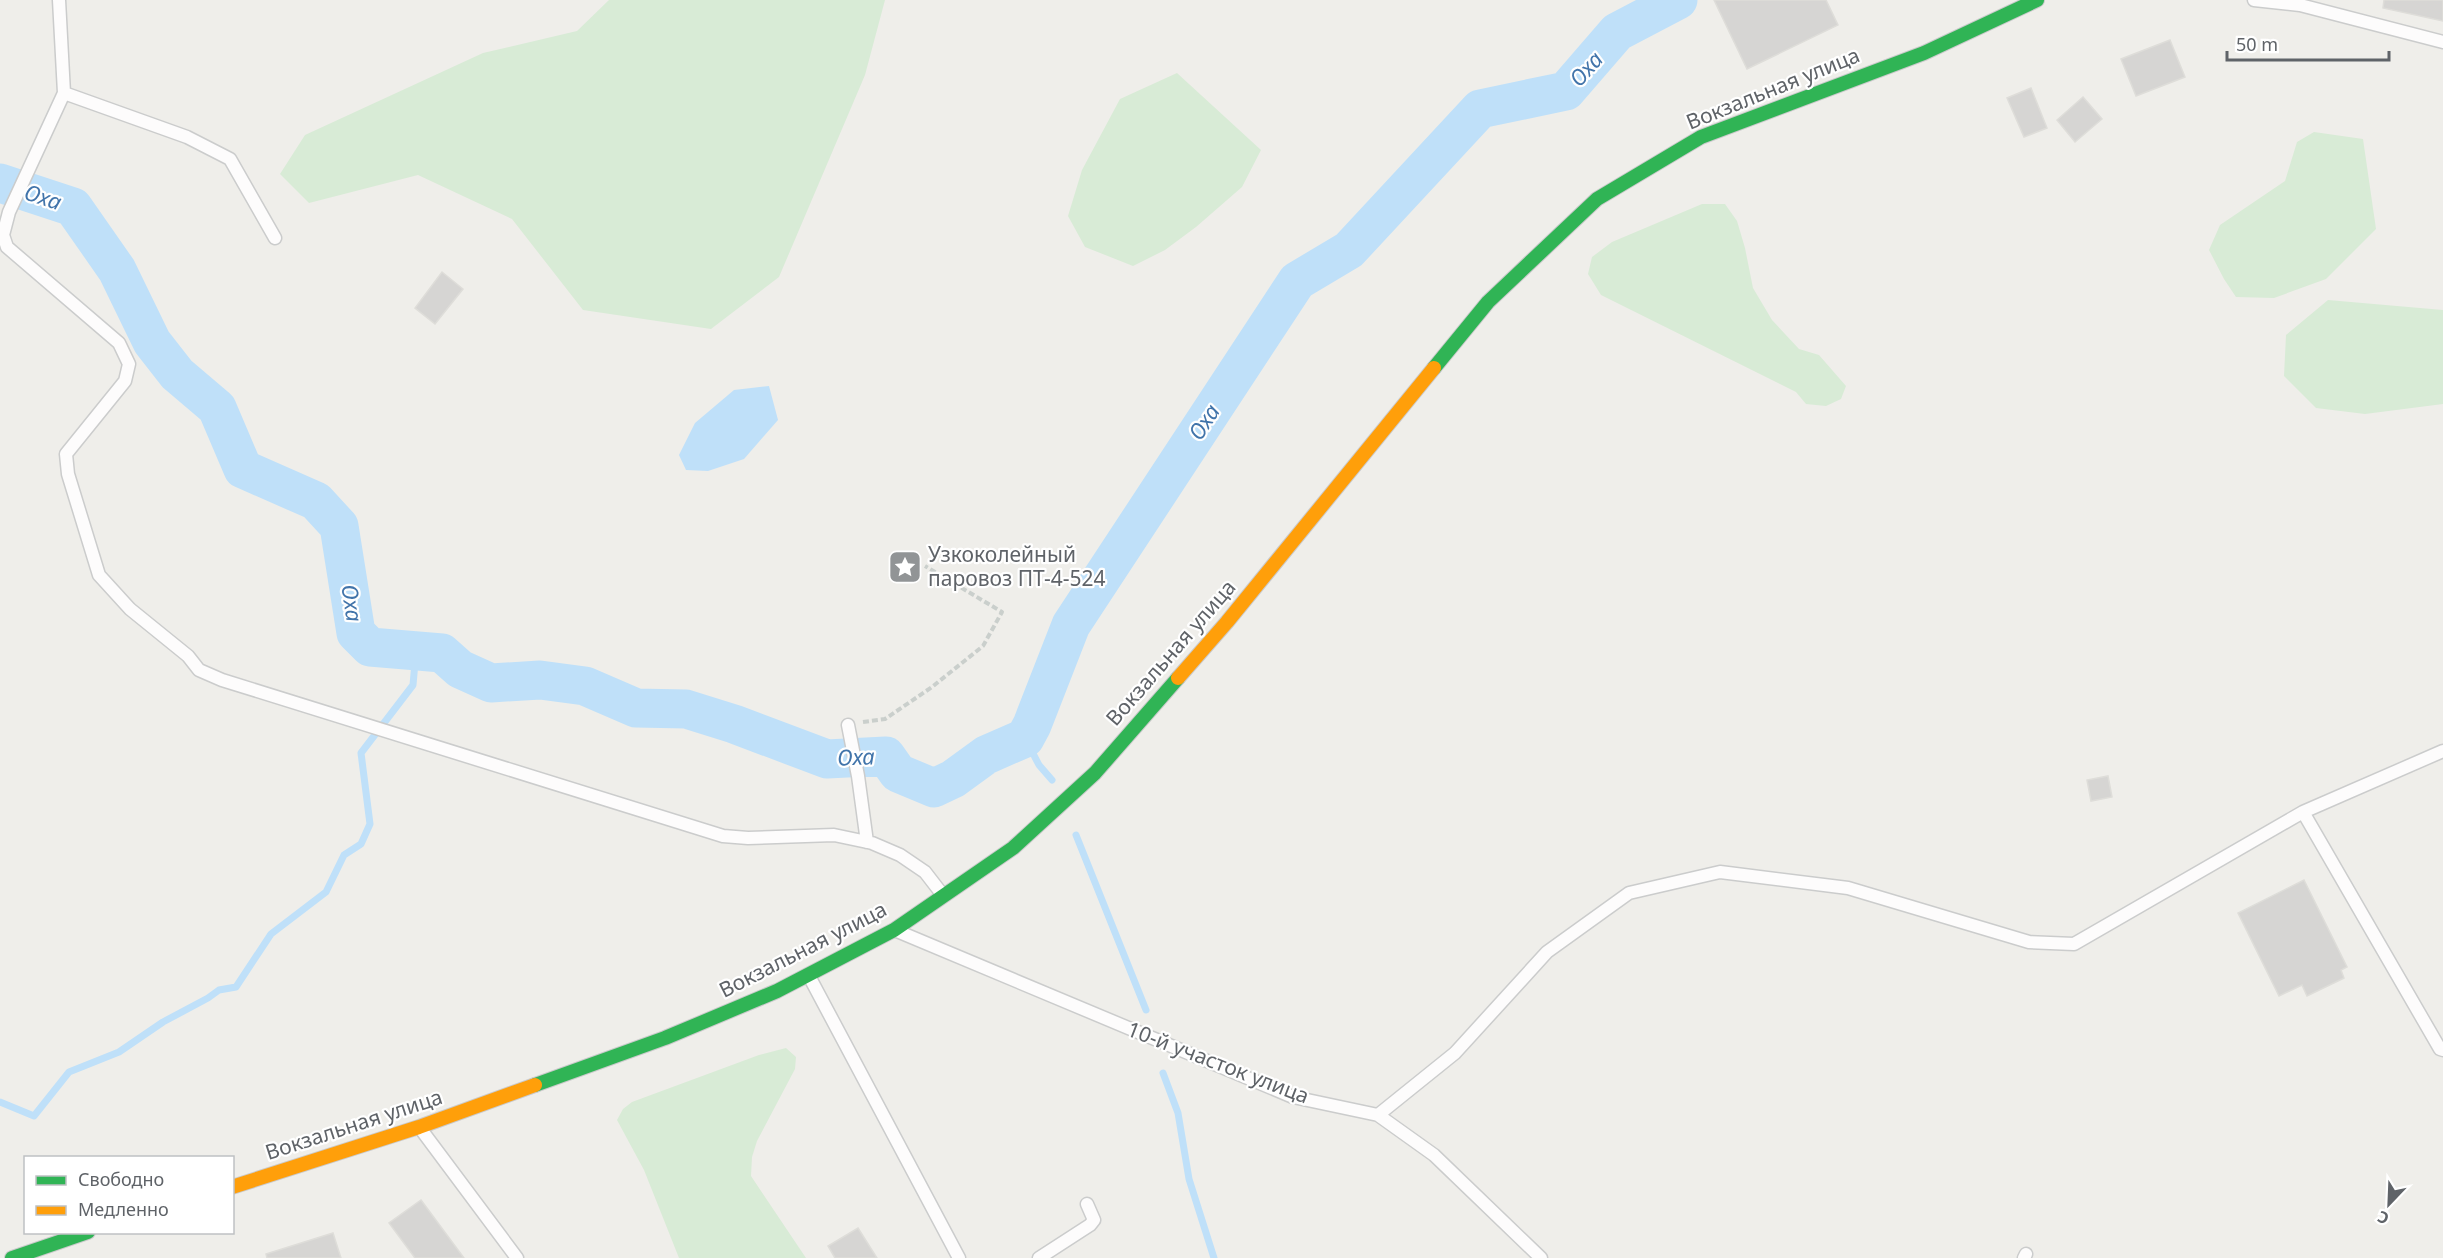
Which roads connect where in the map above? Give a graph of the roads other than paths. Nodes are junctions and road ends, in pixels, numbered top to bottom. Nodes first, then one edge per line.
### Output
1 (59, 0) edge
2 (2037, 0) edge
3 (2254, 0) edge
4 (2443, 42) edge
5 (64, 93) junction
6 (274, 238) dead end
7 (849, 731) road end
8 (2443, 752) edge
9 (2303, 812) junction
10 (867, 842) junction
11 (944, 896) junction
12 (894, 930) junction
13 (808, 975) junction
14 (2442, 1053) edge
15 (1378, 1115) junction
16 (419, 1127) junction
17 (234, 1186) edge
18 (1087, 1203) dead end
19 (86, 1234) edge
20 (12, 1258) edge
21 (518, 1258) edge
22 (959, 1258) edge
23 (1039, 1258) edge
24 (1541, 1258) edge

1 - 5 lane
2 - 11 street, Вокзальная улица
3 - 4 lane
5 - 6 lane
5 - 10 lane
7 - 10 lane
8 - 9 lane
9 - 14 lane
9 - 15 lane
10 - 11 lane
11 - 12 street, Вокзальная улица
12 - 13 street, Вокзальная улица
12 - 15 lane, 10-й участок улица
13 - 16 street, Вокзальная улица
13 - 22 lane
15 - 24 lane, 10-й участок улица
16 - 17 street, Вокзальная улица
16 - 21 lane
18 - 23 lane
19 - 20 street

